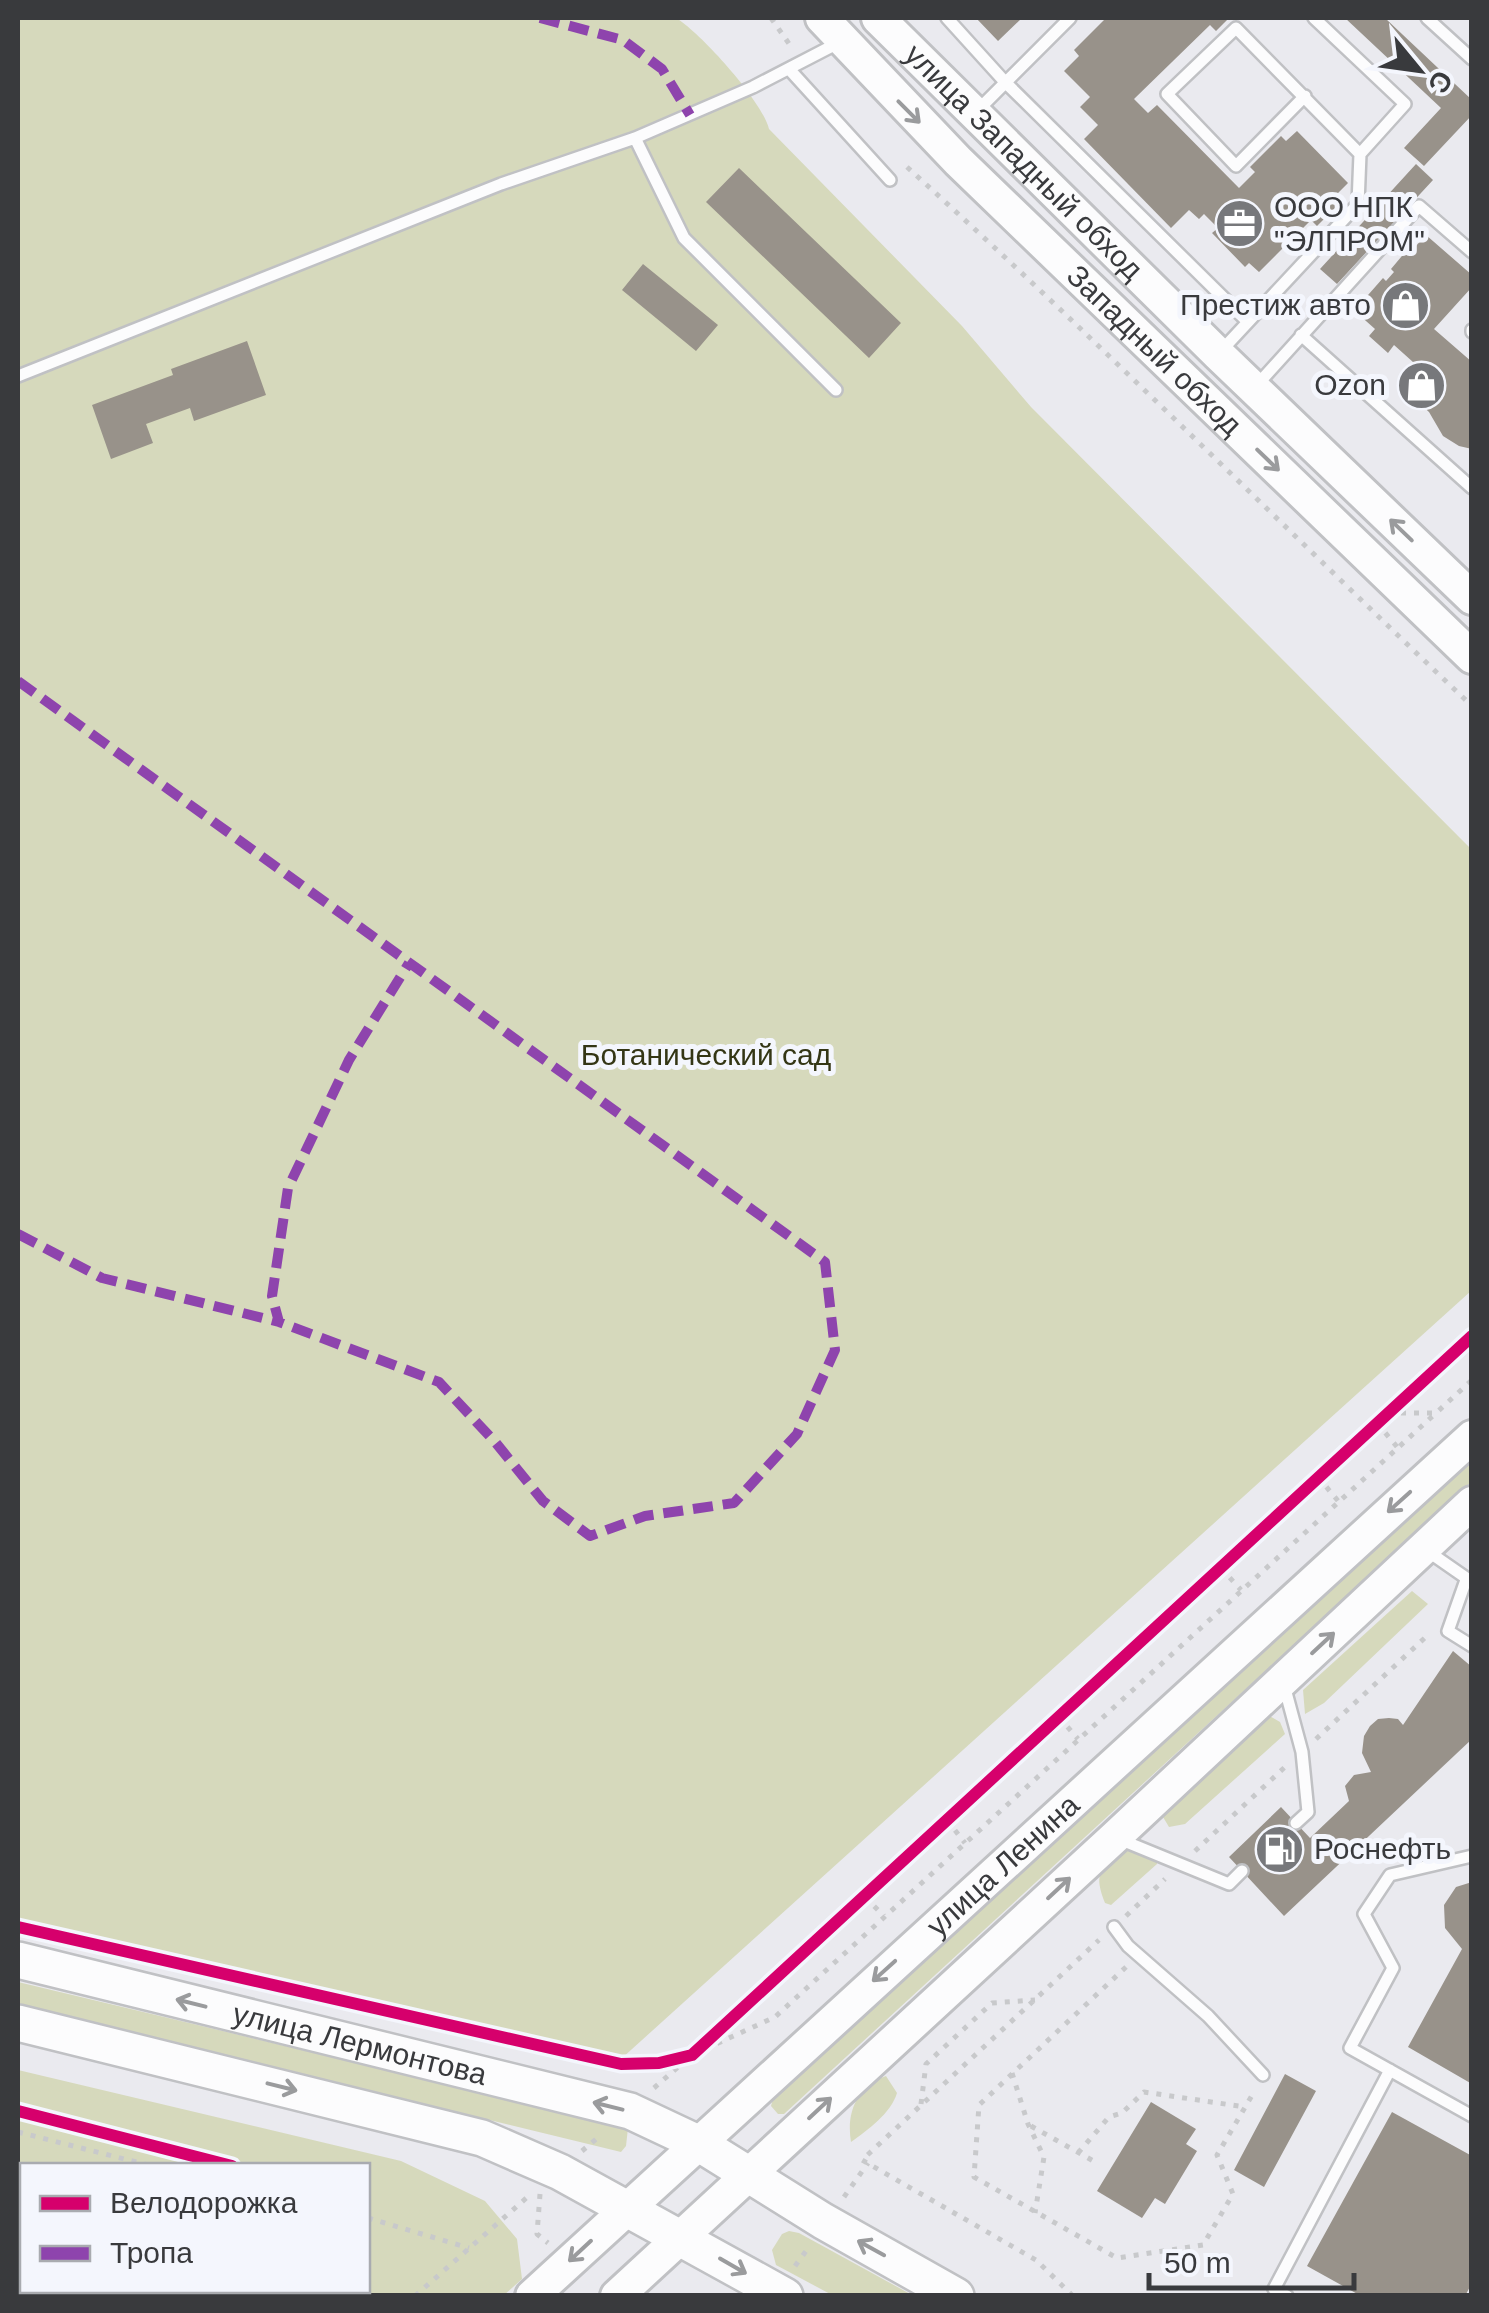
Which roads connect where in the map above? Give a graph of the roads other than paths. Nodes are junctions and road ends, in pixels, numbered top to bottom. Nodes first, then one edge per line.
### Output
1 (878, 18) edge
2 (946, 18) edge
3 (1070, 18) edge
4 (1247, 18) edge
5 (1314, 18) edge
6 (1428, 18) edge
7 (1236, 28) junction
8 (832, 29) edge
9 (1472, 59) edge
10 (789, 69) junction
11 (1005, 82) junction
12 (1306, 96) junction
13 (974, 114) junction
14 (635, 138) junction
15 (1360, 154) junction
16 (890, 180) dead end
17 (1472, 252) edge
18 (1248, 322) junction
19 (1301, 335) junction
20 (1218, 354) junction
21 (18, 376) edge
22 (1254, 388) junction
23 (836, 390) dead end
24 (1472, 488) edge
25 (1472, 598) edge
26 (1472, 657) edge
27 (1472, 1436) edge
28 (1472, 1503) edge
29 (1424, 1548) junction
30 (1469, 1581) edge
31 (1472, 1646) edge
32 (1283, 1680) junction
33 (1296, 1823) dead end
34 (1115, 1837) junction
35 (1471, 1858) edge
36 (1242, 1872) dead end
37 (1114, 1927) dead end
38 (18, 1960) edge
39 (18, 2023) edge
40 (1390, 2070) junction
41 (1264, 2075) road end
42 (1472, 2116) edge
43 (698, 2143) junction
44 (748, 2174) junction
45 (628, 2207) junction
46 (681, 2237) junction
47 (532, 2296) edge
48 (617, 2296) edge
49 (785, 2296) edge
50 (956, 2296) edge
51 (1286, 2296) edge

1 - 13 main road, улица Западный обход
2 - 11 lane
3 - 11 lane
4 - 7 lane
5 - 15 lane
6 - 9 lane
7 - 12 lane
7 - 12 lane
8 - 10 lane
8 -> 26 main road, Западный обход
10 - 14 lane
10 - 16 lane
11 - 13 lane
11 - 18 lane
12 - 15 lane
13 - 20 main road, улица Западный обход
14 - 21 lane
14 - 23 lane
15 - 18 lane
17 - 19 lane
18 - 20 lane
19 - 22 lane
19 - 24 lane
20 - 22 main road, улица Западный обход
25 -> 22 main road, улица Западный обход
27 -> 43 main road, улица Ленина
28 - 29 main road, улица Ленина
29 - 30 lane
32 -> 29 main road, улица Ленина
30 - 31 lane
32 - 33 lane
32 - 34 main road, улица Ленина
34 - 36 lane
44 -> 34 main road, улица Ленина
35 - 40 lane
37 - 41 lane
43 -> 38 main road, улица Лермонтова
39 -> 45 main road, улица Лермонтова
40 - 42 lane
40 - 51 lane
43 - 44 main road, улица Лермонтова
43 - 45 main road, улица Ленина
44 - 46 main road, улица Ленина
50 -> 44 main road, улица Лермонтова
45 - 46 main road, улица Лермонтова
45 -> 47 main road, улица Ленина
46 - 48 main road, улица Ленина
46 -> 49 main road, улица Лермонтова

